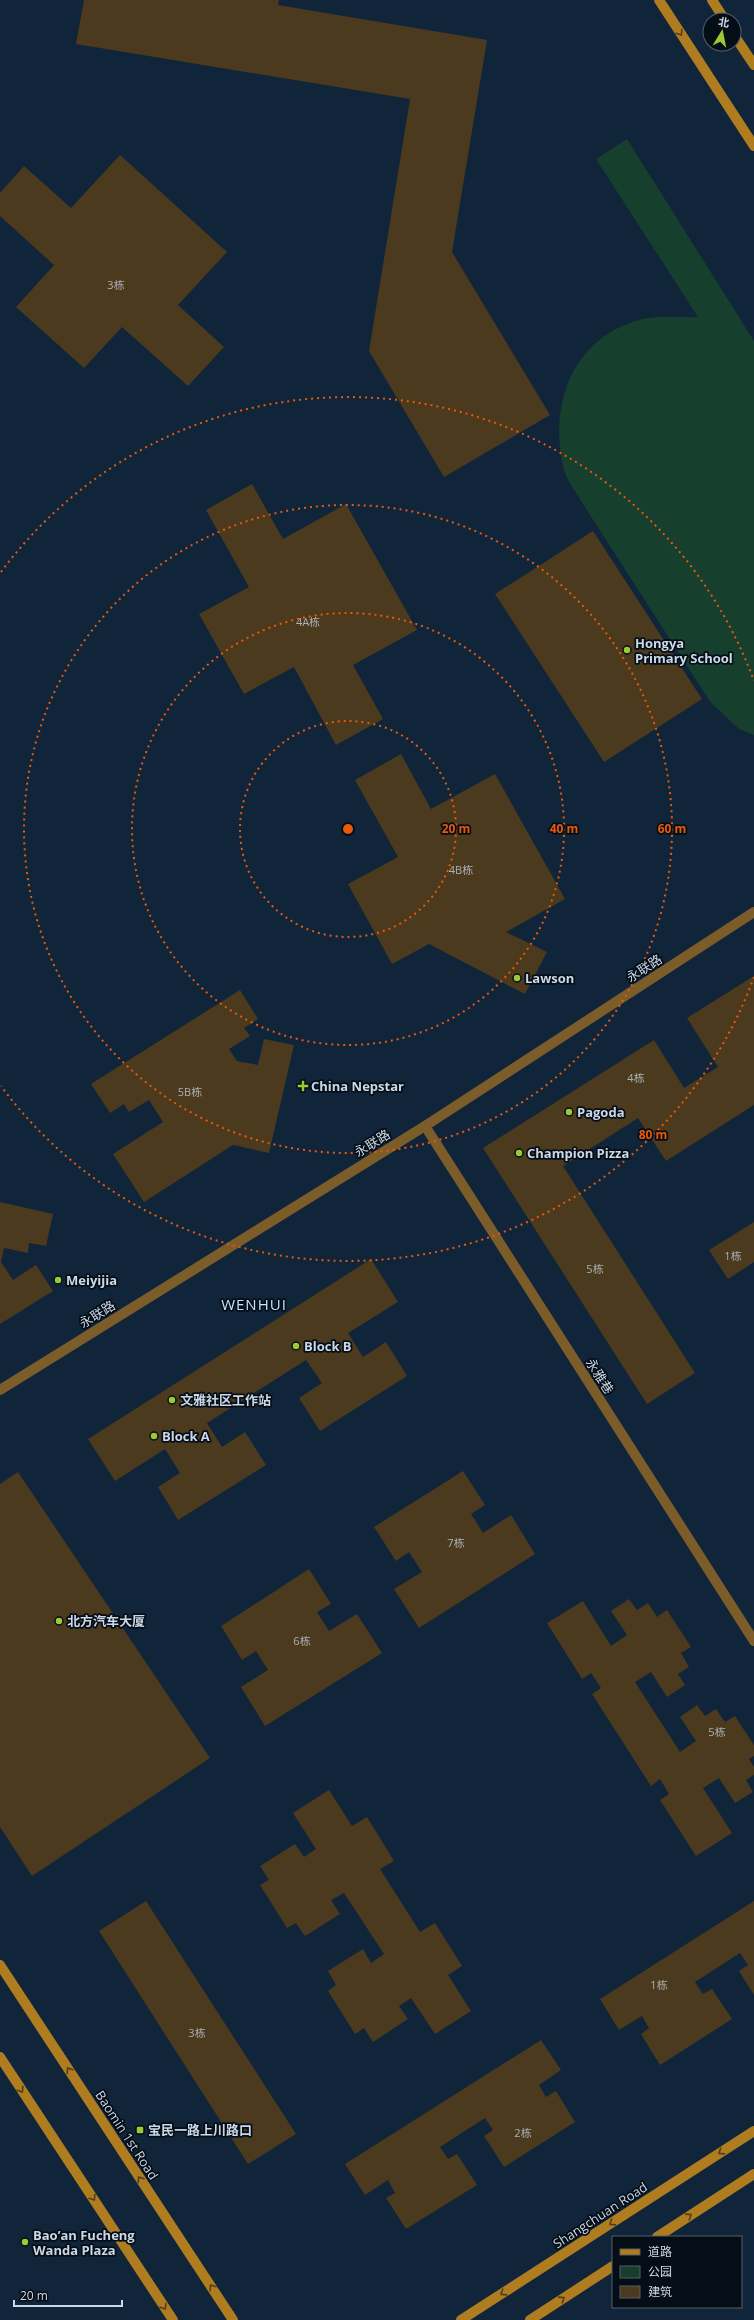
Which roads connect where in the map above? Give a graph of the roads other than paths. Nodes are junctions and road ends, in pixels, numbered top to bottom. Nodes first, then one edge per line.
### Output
1 (659, 0) edge
2 (712, 0) edge
3 (720, 12) edge
4 (742, 46) edge
5 (754, 65) edge
6 (754, 146) edge
7 (754, 912) edge
8 (425, 1126) junction
9 (0, 1390) edge
10 (754, 1641) edge
11 (0, 1964) edge
12 (0, 2057) edge
13 (754, 2131) edge
14 (754, 2174) edge
15 (659, 2236) edge
16 (612, 2267) edge
17 (173, 2320) edge
18 (233, 2320) edge
19 (461, 2320) edge
20 (530, 2320) edge

1 -> 6 main road
2 - 3 main road
4 - 5 main road
7 - 8 street, 永联路
8 - 9 street, 永联路
8 - 10 street, 永雅巷
18 -> 11 main road, Baomin 1st Road
12 -> 17 main road
13 -> 19 main road, Shangchuan Road
15 -> 14 main road
20 -> 16 main road

